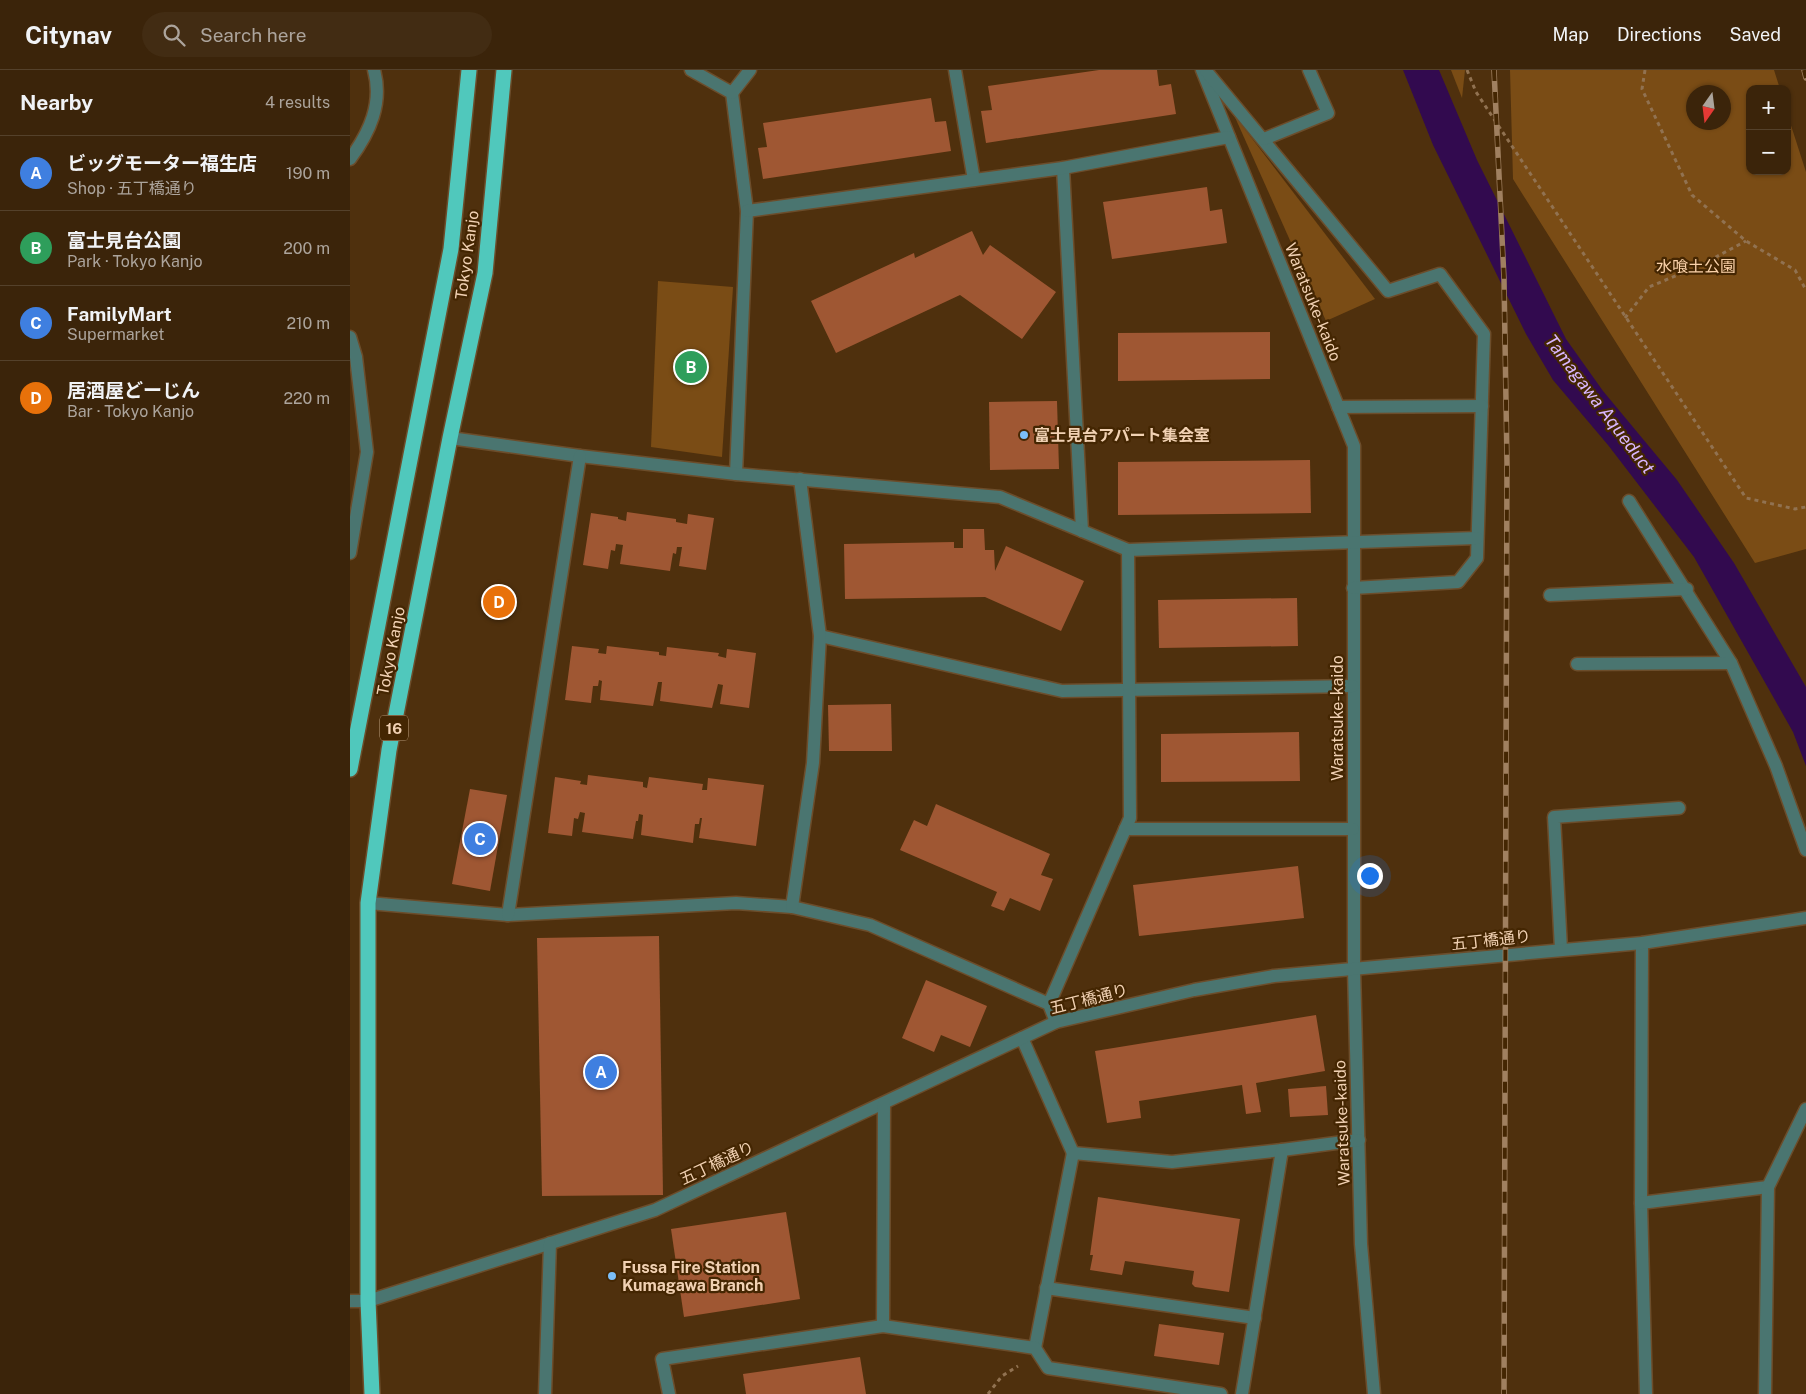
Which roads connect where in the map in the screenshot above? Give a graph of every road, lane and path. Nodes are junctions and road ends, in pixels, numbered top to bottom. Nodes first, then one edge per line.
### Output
1 (374, 70) edge
2 (470, 70) edge
3 (504, 70) edge
4 (690, 70) edge
5 (750, 70) edge
6 (955, 70) edge
7 (1204, 70) edge
8 (1309, 70) edge
9 (1467, 70) edge
10 (1645, 70) edge
11 (732, 93) junction
12 (1229, 137) junction
13 (1264, 139) junction
14 (350, 158) edge
15 (1062, 168) junction
16 (974, 180) junction
17 (747, 211) junction
18 (1746, 241) junction
19 (1806, 290) edge
20 (1625, 318) junction
21 (350, 336) edge
22 (1482, 406) junction
23 (1338, 407) junction
24 (450, 438) junction
25 (580, 456) junction
26 (736, 474) junction
27 (800, 480) junction
28 (1629, 501) dead end
29 (1806, 507) edge
30 (1082, 531) junction
31 (1477, 538) junction
32 (1353, 541) junction
33 (1128, 550) junction
34 (350, 553) edge
35 (1353, 588) junction
36 (1687, 589) junction
37 (1550, 596) dead end
38 (820, 636) junction
39 (1732, 663) junction
40 (1577, 664) dead end
41 (1353, 686) junction
42 (1128, 690) junction
43 (350, 769) edge
44 (1679, 808) dead end
45 (1125, 829) junction
46 (1353, 829) junction
47 (1806, 850) edge
48 (368, 903) junction
49 (792, 907) junction
50 (508, 915) junction
51 (1806, 918) edge
52 (1642, 943) junction
53 (1560, 950) junction
54 (1354, 970) junction
55 (1049, 1004) junction
56 (1056, 1022) junction
57 (1022, 1038) junction
58 (884, 1104) junction
59 (1806, 1108) edge
60 (1360, 1140) junction
61 (1282, 1150) junction
62 (1073, 1153) junction
63 (1768, 1188) junction
64 (1641, 1203) junction
65 (550, 1243) junction
66 (1046, 1288) junction
67 (350, 1301) edge
68 (368, 1301) junction
69 (1255, 1318) junction
70 (883, 1326) junction
71 (1035, 1348) junction
72 (372, 1394) edge
73 (545, 1394) edge
74 (669, 1394) edge
75 (988, 1394) edge
76 (1221, 1394) edge
77 (1242, 1394) edge
78 (1374, 1394) edge
79 (1646, 1394) edge
80 (1765, 1394) edge

1 - 14 street
2 - 43 highway, Tokyo Kanjo / 16
3 - 24 highway, Tokyo Kanjo / 16
4 - 11 street
5 - 11 street
6 - 16 street
7 - 12 street, Waratsuke-kaido
7 - 13 street
8 - 13 street
9 - 20 path
10 - 18 path
11 - 17 street
12 - 15 street
12 - 23 street, Waratsuke-kaido
13 - 22 street
15 - 16 street
15 - 30 street
16 - 17 street
17 - 26 street
18 - 19 path
18 - 20 path
20 - 29 path
21 - 34 street
22 - 23 street
22 - 31 street
23 - 32 street, Waratsuke-kaido
24 - 25 street
24 - 48 highway, Tokyo Kanjo / 16
25 - 26 street
25 - 50 street
26 - 27 street
27 - 30 street
27 - 38 street
28 - 36 street
30 - 33 street
31 - 32 street
31 - 35 street
32 - 33 street
32 - 35 street, Waratsuke-kaido
33 - 42 street
35 - 41 street, Waratsuke-kaido
36 - 37 street
36 - 39 street
38 - 42 street
38 - 49 street
39 - 40 street
39 - 47 street
41 - 42 street
41 - 46 street, Waratsuke-kaido
42 - 45 street
44 - 53 street
45 - 46 street
45 - 55 street
46 - 54 street, Waratsuke-kaido
48 - 50 street
48 - 68 highway, Tokyo Kanjo / 16
49 - 50 street
49 - 55 street
51 - 52 street, 五丁橋通り
52 - 53 street, 五丁橋通り
52 - 64 street
53 - 54 street, 五丁橋通り
54 - 56 street, 五丁橋通り
54 - 60 street, Waratsuke-kaido
55 - 56 street
56 - 57 street, 五丁橋通り
57 - 58 street, 五丁橋通り
57 - 62 street
58 - 65 street, 五丁橋通り
58 - 70 street
59 - 63 street
60 - 61 street
60 - 78 street, Waratsuke-kaido
61 - 62 street
61 - 69 street
62 - 66 street
63 - 64 street
63 - 80 street
64 - 79 street
65 - 68 street, 五丁橋通り
65 - 73 street
66 - 69 street
66 - 71 street
67 - 68 street, 五丁橋通り
68 - 72 highway, Tokyo Kanjo / 16
69 - 77 street
70 - 71 street
70 - 74 street
71 - 75 path
71 - 76 street

